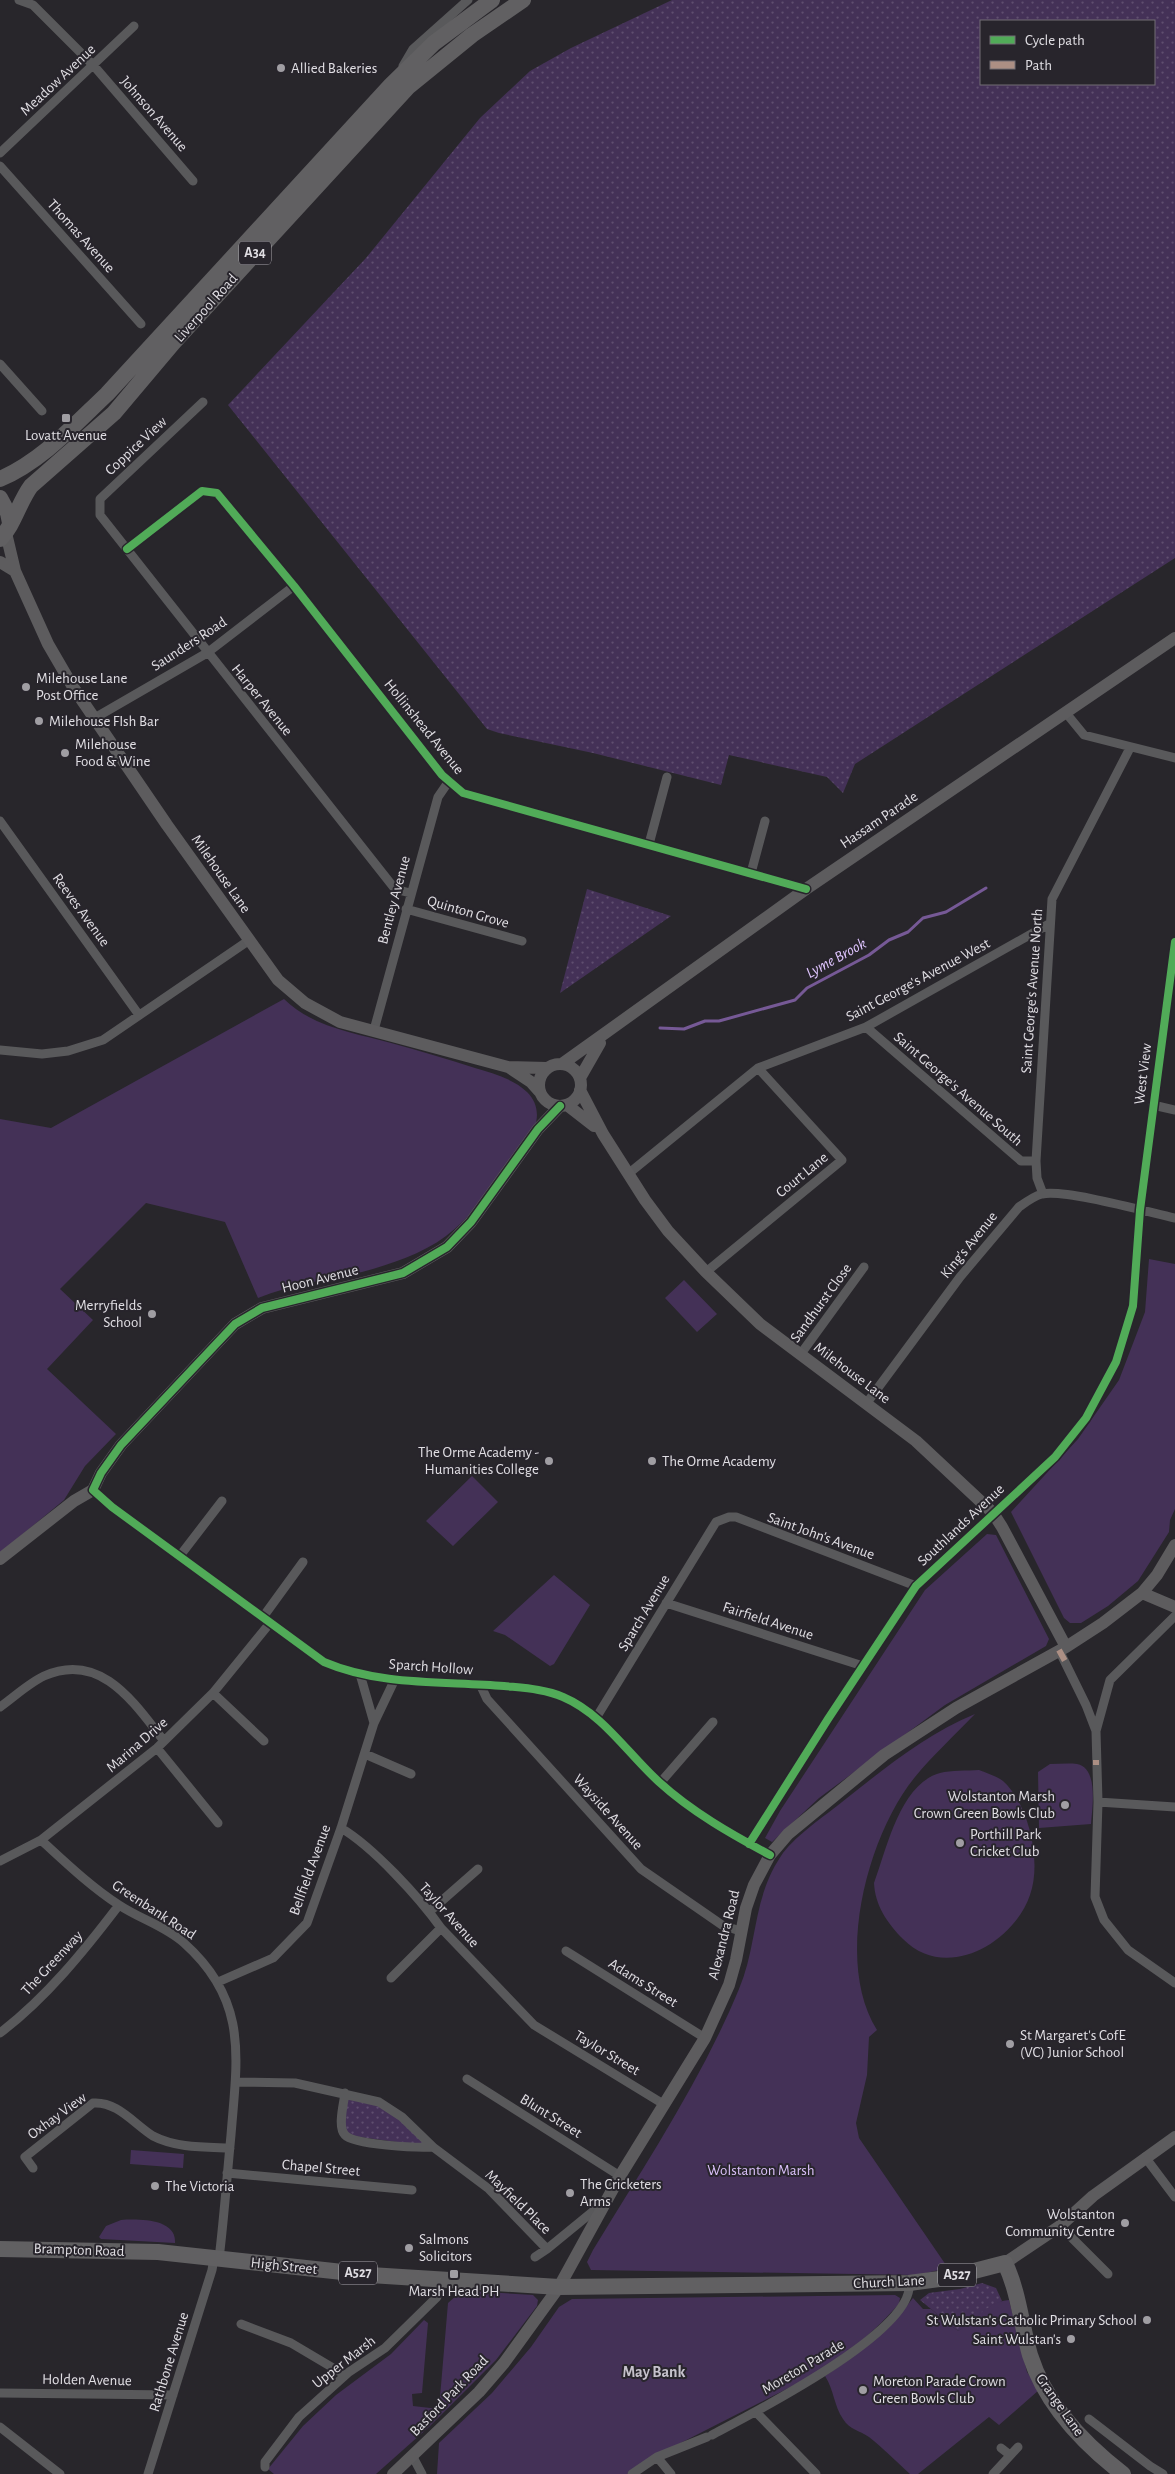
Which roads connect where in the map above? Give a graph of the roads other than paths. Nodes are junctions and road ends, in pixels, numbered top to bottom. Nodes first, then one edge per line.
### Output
1 (19, 0) edge
2 (468, 0) edge
3 (492, 0) edge
4 (521, 1) edge
5 (33, 2) edge
6 (134, 26) dead end
7 (94, 66) junction
8 (391, 85) junction
9 (0, 153) edge
10 (0, 166) edge
11 (193, 181) dead end
12 (141, 324) dead end
13 (0, 364) edge
14 (203, 402) dead end
15 (42, 411) dead end
16 (0, 480) edge
17 (0, 498) edge
18 (100, 515) joint
19 (5, 532) edge
20 (127, 549) junction
21 (0, 562) edge
22 (15, 570) junction
23 (294, 586) junction
24 (1175, 638) edge
25 (207, 653) junction
26 (1066, 713) junction
27 (93, 719) junction
28 (1130, 748) junction
29 (1175, 758) edge
30 (667, 777) dead end
31 (448, 781) junction
32 (0, 821) edge
33 (765, 821) dead end
34 (649, 844) junction
35 (751, 873) junction
36 (806, 889) junction
37 (410, 893) junction
38 (406, 909) junction
39 (1049, 924) junction
40 (248, 940) junction
41 (522, 941) dead end
42 (1175, 942) edge
43 (1174, 955) edge
44 (139, 1015) junction
45 (866, 1027) junction
46 (374, 1030) junction
47 (606, 1034) junction
48 (0, 1050) edge
49 (562, 1064) junction
50 (508, 1067) junction
51 (547, 1068) junction
52 (758, 1068) junction
53 (580, 1084) junction
54 (539, 1090) junction
55 (546, 1102) junction
56 (1153, 1105) junction
57 (564, 1106) junction
58 (1175, 1110) edge
59 (538, 1130) junction
60 (603, 1134) junction
61 (1036, 1161) junction
62 (628, 1174) junction
63 (1043, 1194) junction
64 (1140, 1210) junction
65 (1175, 1218) edge
66 (864, 1267) dead end
67 (706, 1272) junction
68 (800, 1355) junction
69 (866, 1404) junction
70 (93, 1490) junction
71 (222, 1501) dead end
72 (992, 1513) junction
73 (716, 1522) joint
74 (1175, 1545) edge
75 (179, 1557) junction
76 (0, 1558) edge
77 (302, 1562) dead end
78 (916, 1586) junction
79 (1142, 1593) junction
80 (666, 1603) junction
81 (1175, 1607) edge
82 (1175, 1616) edge
83 (266, 1620) junction
84 (1063, 1653) junction
85 (863, 1666) junction
86 (360, 1674) junction
87 (395, 1679) junction
88 (480, 1684) junction
89 (213, 1693) junction
90 (0, 1707) edge
91 (596, 1718) junction
92 (713, 1722) dead end
93 (374, 1723) junction
94 (1096, 1731) junction
95 (164, 1741) junction
96 (264, 1741) dead end
97 (157, 1748) junction
98 (365, 1754) junction
99 (411, 1774) dead end
100 (660, 1783) junction
101 (1098, 1802) junction
102 (1175, 1807) edge
103 (218, 1823) dead end
104 (341, 1828) junction
105 (40, 1840) junction
106 (749, 1844) junction
107 (770, 1856) junction
108 (0, 1861) edge
109 (478, 1868) dead end
110 (119, 1905) junction
111 (429, 1912) junction
112 (441, 1928) junction
113 (740, 1931) junction
114 (566, 1951) dead end
115 (391, 1978) dead end
116 (218, 1982) junction
117 (1175, 1983) edge
118 (534, 2025) joint
119 (0, 2033) edge
120 (705, 2038) junction
121 (467, 2079) dead end
122 (237, 2082) junction
123 (345, 2093) junction
124 (665, 2105) junction
125 (1175, 2137) edge
126 (432, 2147) junction
127 (230, 2148) junction
128 (1145, 2157) junction
129 (33, 2168) dead end
130 (228, 2170) junction
131 (620, 2176) junction
132 (412, 2190) dead end
133 (1175, 2197) edge
134 (606, 2201) junction
135 (1060, 2226) junction
136 (0, 2249) edge
137 (547, 2249) junction
138 (158, 2252) joint
139 (535, 2257) dead end
140 (217, 2259) junction
141 (1004, 2263) junction
142 (1108, 2274) dead end
143 (440, 2280) junction
144 (909, 2283) junction
145 (559, 2287) junction
146 (241, 2324) dead end
147 (345, 2375) junction
148 (0, 2393) edge
149 (173, 2395) junction
150 (756, 2412) junction
151 (1089, 2419) dead end
152 (0, 2427) edge
153 (1018, 2447) dead end
154 (1001, 2448) dead end
155 (1010, 2456) junction
156 (413, 2457) junction
157 (657, 2457) junction
158 (265, 2467) dead end
159 (60, 2474) edge
160 (148, 2474) edge
161 (393, 2474) edge
162 (422, 2474) edge
163 (632, 2474) edge
164 (671, 2474) edge
165 (816, 2474) edge
166 (993, 2474) edge
167 (1124, 2474) edge
168 (1163, 2474) edge

1 - 5 street
2 - 8 street
3 - 8 highway, Liverpool Road / A34
4 - 19 highway, Liverpool Road / A34
5 - 7 street, Johnson Avenue
6 - 7 street, Meadow Avenue
7 - 9 street, Meadow Avenue
7 - 11 street, Johnson Avenue
8 - 16 highway, Liverpool Road / A34
10 - 12 street, Thomas Avenue
13 - 15 street
14 - 18 street, Coppice View
17 - 19 highway
18 - 20 street, Harper Avenue
19 - 22 main road, Milehouse Lane
20 - 23 street, Hollinshead Avenue
20 - 25 street, Harper Avenue
21 - 22 main road
22 - 27 main road, Milehouse Lane
23 - 25 street, Saunders Road
23 - 31 street, Hollinshead Avenue
24 - 26 main road, Hassam Parade
25 - 27 street, Saunders Road
25 - 37 street, Harper Avenue
26 - 28 street
26 - 36 main road, Hassam Parade
27 - 40 main road, Milehouse Lane
28 - 29 street
28 - 39 street, Saint George's Avenue North
30 - 34 street
31 - 34 street, Hollinshead Avenue
31 - 37 street, Bentley Avenue
32 - 44 street, Reeves Avenue
33 - 35 street
34 - 35 street, Hollinshead Avenue
35 - 36 street, Hollinshead Avenue
36 - 47 main road, Hassam Parade
37 - 38 street, Bentley Avenue
38 - 41 street, Quinton Grove
38 - 46 street, Bentley Avenue
39 - 45 street, Saint George's Avenue West
39 - 61 street, Saint George's Avenue North
40 - 44 street
40 - 46 main road, Milehouse Lane
42 - 43 street, West View
43 - 56 street, West View
44 - 48 street
45 - 52 street, Saint George's Avenue West
45 - 61 street, Saint George's Avenue South
46 - 50 main road, Milehouse Lane
47 - 49 main road, Hassam Parade
47 - 53 main road, Hassam Parade
49 - 51 main road
49 - 53 main road
50 - 51 main road, Milehouse Lane
50 - 54 main road, Milehouse Lane
51 - 54 main road
52 - 62 street, Saint George's Avenue West
52 - 67 street, Court Lane
53 - 57 main road
53 - 60 main road, Milehouse Lane
54 - 55 main road
55 - 57 main road
55 - 59 main road, Hoon Avenue
56 - 58 street
56 - 64 street, West View
57 - 59 main road, Hoon Avenue
57 - 60 main road, Milehouse Lane
59 - 70 main road, Hoon Avenue
60 - 62 main road, Milehouse Lane
61 - 63 street, Saint George's Avenue North
62 - 67 main road, Milehouse Lane
63 - 64 street
63 - 69 street, King's Avenue
64 - 65 street
64 - 72 street, Southlands Avenue
66 - 68 street, Sandhurst Close
67 - 68 main road, Milehouse Lane
68 - 69 main road, Milehouse Lane
69 - 72 main road, Milehouse Lane
70 - 75 street, Sparch Hollow
70 - 76 main road
71 - 75 street
72 - 78 street, Southlands Avenue
72 - 84 main road, Milehouse Lane
73 - 78 street, Saint John's Avenue
73 - 80 street, Sparch Avenue
74 - 79 main road, Alexandra Road
75 - 83 street, Sparch Hollow
77 - 83 street, Marina Drive
78 - 85 street, Southlands Avenue
79 - 81 main road
79 - 84 main road, Alexandra Road
80 - 85 street, Fairfield Avenue
80 - 91 street, Sparch Avenue
82 - 94 street
83 - 86 street, Sparch Hollow
83 - 89 street, Marina Drive
84 - 94 street
84 - 107 main road, Alexandra Road
85 - 106 street, Southlands Avenue
86 - 87 street, Sparch Hollow
86 - 93 street
87 - 88 street, Sparch Hollow
87 - 93 street, Bellfield Avenue
88 - 91 street, Sparch Hollow
88 - 113 street, Wayside Avenue
89 - 95 street, Marina Drive
89 - 96 street
90 - 95 street
91 - 100 street, Sparch Hollow
92 - 100 street
93 - 98 street, Bellfield Avenue
94 - 101 street
95 - 97 street, Marina Drive
97 - 103 street
97 - 105 street, Marina Drive
98 - 99 street
98 - 104 street, Bellfield Avenue
100 - 106 street, Sparch Hollow
101 - 102 street
101 - 117 street
104 - 111 street, Taylor Avenue
104 - 116 street, Bellfield Avenue
105 - 108 street, Marina Drive
105 - 110 street, Greenbank Road
106 - 107 street, Sparch Hollow
107 - 113 main road, Alexandra Road
109 - 111 street
110 - 116 street, Greenbank Road
110 - 119 street, The Greenway
111 - 112 street, Taylor Avenue
112 - 115 street
112 - 118 street, Taylor Avenue
113 - 120 main road, Alexandra Road
114 - 120 street, Adams Street
116 - 122 street, Greenbank Road
118 - 124 street, Taylor Street
120 - 124 main road, Alexandra Road
121 - 131 street, Blunt Street
122 - 123 street, Mayfield Place
122 - 127 street, Greenbank Road
123 - 126 street, Mayfield Place
123 - 126 street
124 - 131 main road, Alexandra Road
125 - 128 main road, Church Lane
126 - 137 street, Mayfield Place
127 - 129 street, Oxhay View
127 - 130 street, Greenbank Road
128 - 133 street
128 - 135 main road, Church Lane
130 - 132 street, Chapel Street
130 - 140 street, Rathbone Avenue
131 - 134 main road, Alexandra Road
134 - 137 street, Mayfield Place
134 - 145 main road, Alexandra Road
135 - 141 main road, Church Lane
135 - 142 street
136 - 138 highway, Brampton Road / A527
137 - 139 street
138 - 140 highway, High Street / A527
140 - 143 highway, High Street / A527
140 - 149 street, Rathbone Avenue
141 - 144 highway, Church Lane / A527
141 - 167 highway, Grange Lane
143 - 145 highway, High Street / A527
143 - 147 street, Upper Marsh
144 - 145 highway, Church Lane / A527
144 - 150 street, Moreton Parade
145 - 156 main road, Basford Park Road
146 - 147 street
147 - 158 street, Upper Marsh
148 - 149 street, Holden Avenue
149 - 160 street, Rathbone Avenue
150 - 157 street, Moreton Parade
150 - 165 street
151 - 168 street, Grange Lane
152 - 159 street
153 - 155 street
154 - 155 street
155 - 166 street
156 - 161 main road, Basford Park Road
156 - 162 street
157 - 163 street, Moreton Parade
157 - 164 street

